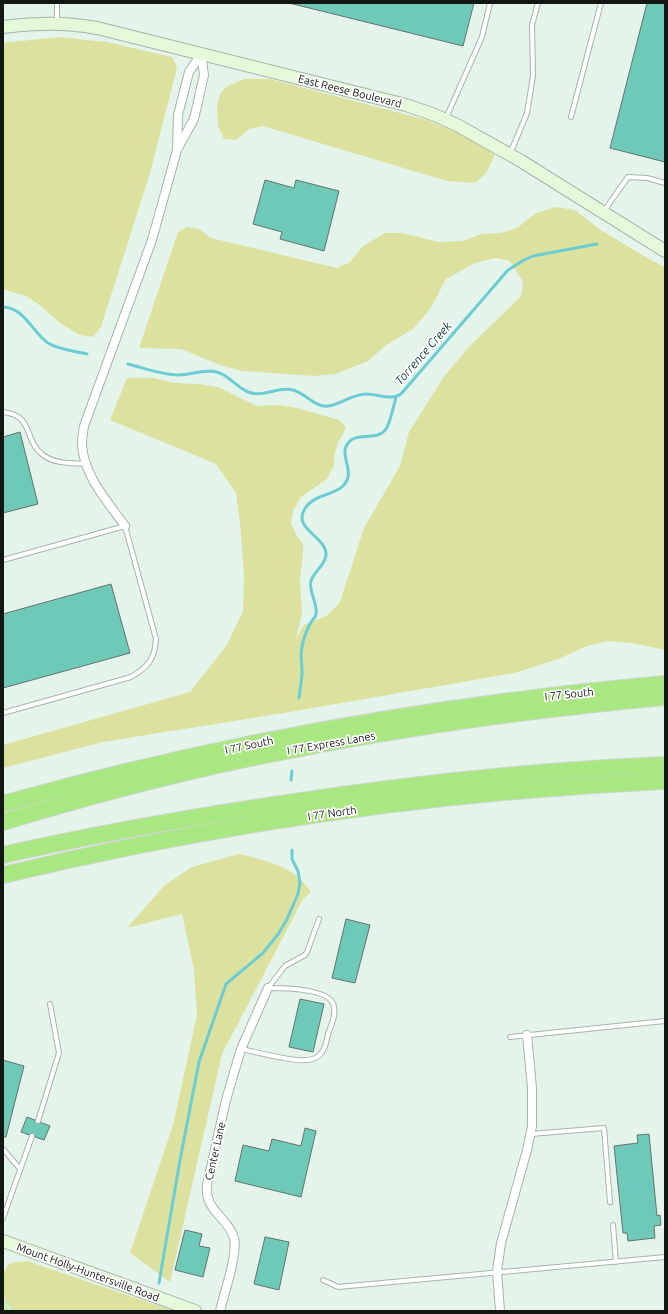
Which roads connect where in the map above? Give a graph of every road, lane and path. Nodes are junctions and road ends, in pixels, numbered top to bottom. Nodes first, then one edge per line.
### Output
1 (57, 3) edge
2 (490, 3) edge
3 (538, 3) edge
4 (601, 3) edge
5 (57, 23) junction
6 (3, 27) edge
7 (201, 54) junction
8 (571, 117) dead end
9 (445, 119) junction
10 (177, 150) junction
11 (510, 154) junction
12 (665, 183) edge
13 (603, 213) junction
14 (665, 251) edge
15 (3, 412) edge
16 (86, 464) junction
17 (125, 526) junction
18 (3, 560) edge
19 (665, 684) edge
20 (665, 697) edge
21 (3, 713) edge
22 (665, 765) edge
23 (665, 781) edge
24 (3, 804) edge
25 (3, 822) edge
26 (3, 856) edge
27 (3, 875) edge
28 (319, 919) dead end
29 (268, 988) junction
30 (50, 1004) dead end
31 (665, 1021) edge
32 (526, 1035) junction
33 (510, 1036) dead end
34 (241, 1049) junction
35 (38, 1121) dead end
36 (530, 1134) junction
37 (32, 1136) dead end
38 (3, 1149) edge
39 (20, 1169) junction
40 (610, 1202) dead end
41 (3, 1218) edge
42 (613, 1225) dead end
43 (3, 1241) edge
44 (665, 1257) edge
45 (616, 1262) junction
46 (497, 1271) junction
47 (322, 1280) dead end
48 (3, 1308) edge
49 (4, 1311) edge
50 (195, 1311) edge
51 (220, 1311) edge
52 (500, 1311) edge

1 - 5 lane
2 - 9 lane
3 - 11 lane
4 - 8 lane
5 - 6 street, East Reese Boulevard
5 - 7 street, East Reese Boulevard
7 - 9 street, East Reese Boulevard
7 - 10 street
7 - 10 street
9 - 11 street, East Reese Boulevard
10 - 16 street
11 - 13 street, East Reese Boulevard
12 - 13 lane
13 - 14 street, East Reese Boulevard
15 - 16 lane
16 - 17 street
17 - 18 lane
17 - 21 lane
19 - 24 highway, I 77 South
20 - 25 highway, I 77 Express Lanes
22 - 26 highway
23 - 27 highway, I 77 North
28 - 29 lane
29 - 34 street, Center Lane
29 - 34 lane
30 - 35 lane
31 - 32 lane
32 - 33 lane
32 - 36 street
34 - 51 street, Center Lane
36 - 40 lane
36 - 46 street
37 - 39 lane
38 - 39 lane
39 - 41 lane
42 - 45 lane
43 - 50 street, Mount Holly-Huntersville Road
44 - 45 lane
45 - 46 lane
46 - 47 lane
46 - 52 street
48 - 49 main road

